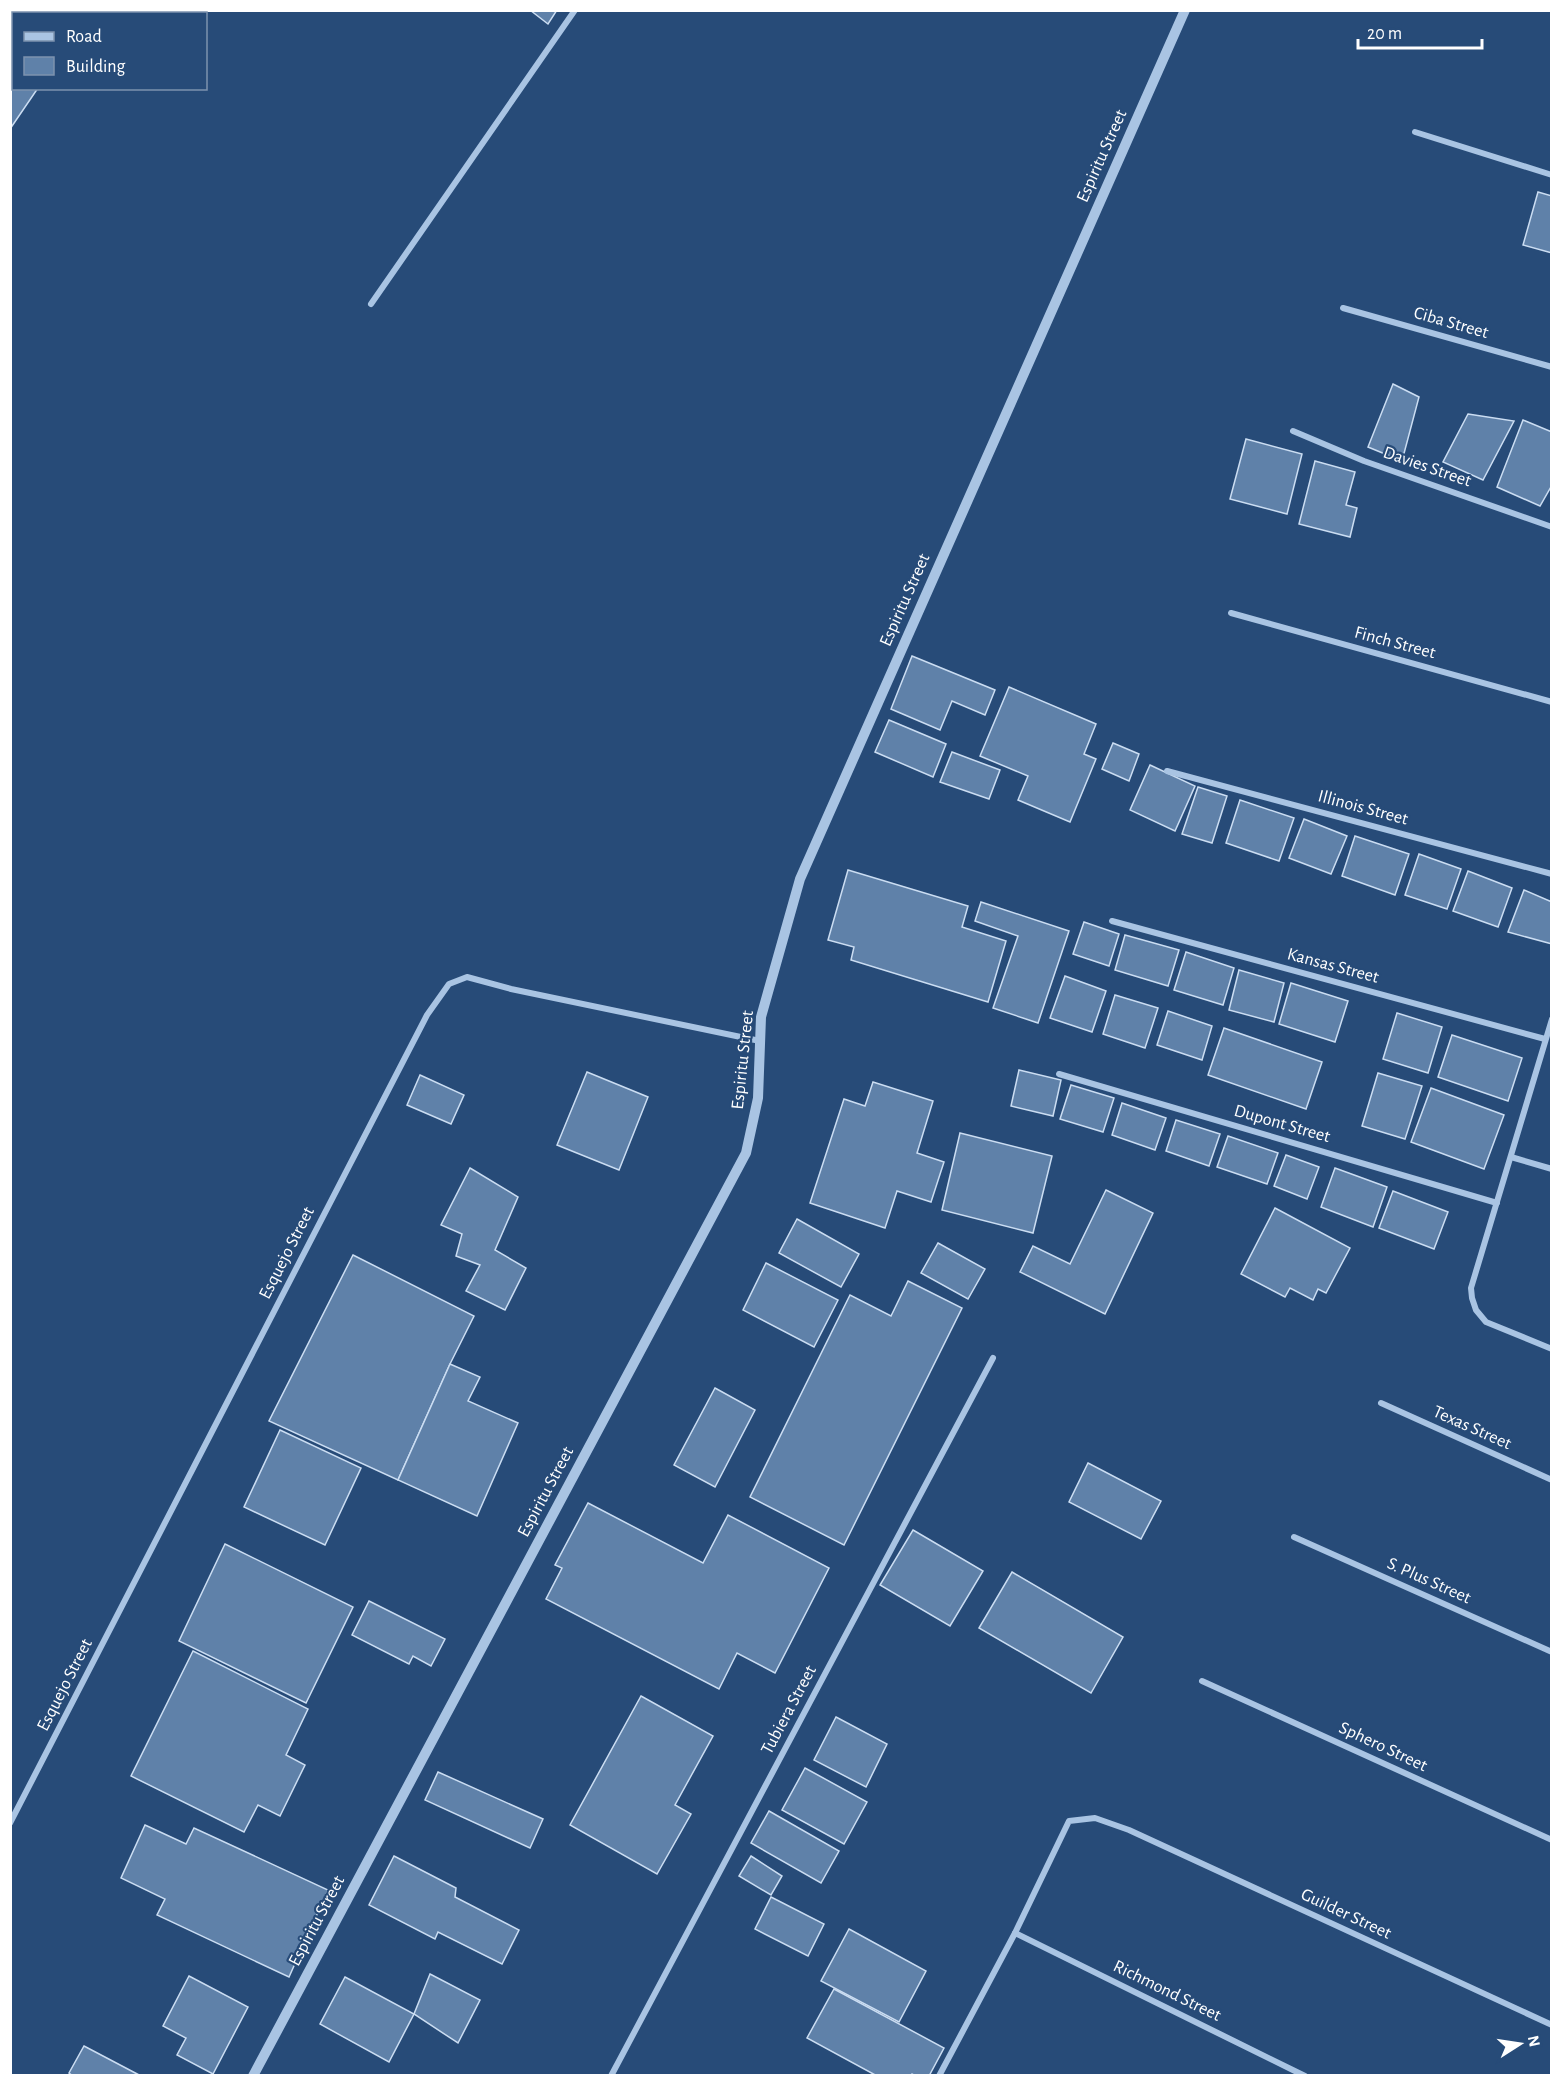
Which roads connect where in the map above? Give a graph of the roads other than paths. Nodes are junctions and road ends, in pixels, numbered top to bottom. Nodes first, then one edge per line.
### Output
1 (575, 10) edge
2 (1185, 10) edge
3 (1416, 132) dead end
4 (1551, 175) edge
5 (371, 304) dead end
6 (1343, 308) dead end
7 (1551, 367) edge
8 (1293, 431) dead end
9 (1551, 526) edge
10 (1231, 613) dead end
11 (1551, 702) edge
12 (1167, 771) dead end
13 (1551, 874) edge
14 (1112, 921) dead end
15 (1551, 1019) edge
16 (1545, 1039) junction
17 (760, 1041) junction
18 (1059, 1074) dead end
19 (1511, 1157) junction
20 (1551, 1169) edge
21 (1497, 1203) junction
22 (1551, 1349) edge
23 (993, 1358) dead end
24 (1380, 1403) dead end
25 (1551, 1480) edge
26 (1294, 1537) dead end
27 (1551, 1652) edge
28 (1202, 1680) dead end
29 (10, 1823) edge
30 (1551, 1840) edge
31 (1015, 1933) junction
32 (1551, 2025) edge
33 (253, 2076) edge
34 (611, 2076) edge
35 (939, 2076) edge
36 (1305, 2076) edge

1 - 5 street
2 - 17 street, Espiritu Street
3 - 4 street
6 - 7 street, Ciba Street
8 - 9 street, Davies Street
10 - 11 street, Finch Street
12 - 13 street, Illinois Street
14 - 16 street, Kansas Street
15 - 16 street
16 - 19 street
17 - 29 street, Esquejo Street
17 - 33 street, Espiritu Street
18 - 21 street, Dupont Street
19 - 20 street
19 - 21 street
21 - 22 street
23 - 34 street, Tubiera Street
24 - 25 street, Texas Street
26 - 27 street, S. Plus Street
28 - 30 street, Sphero Street
31 - 32 street, Guilder Street
31 - 35 street
31 - 36 street, Richmond Street

